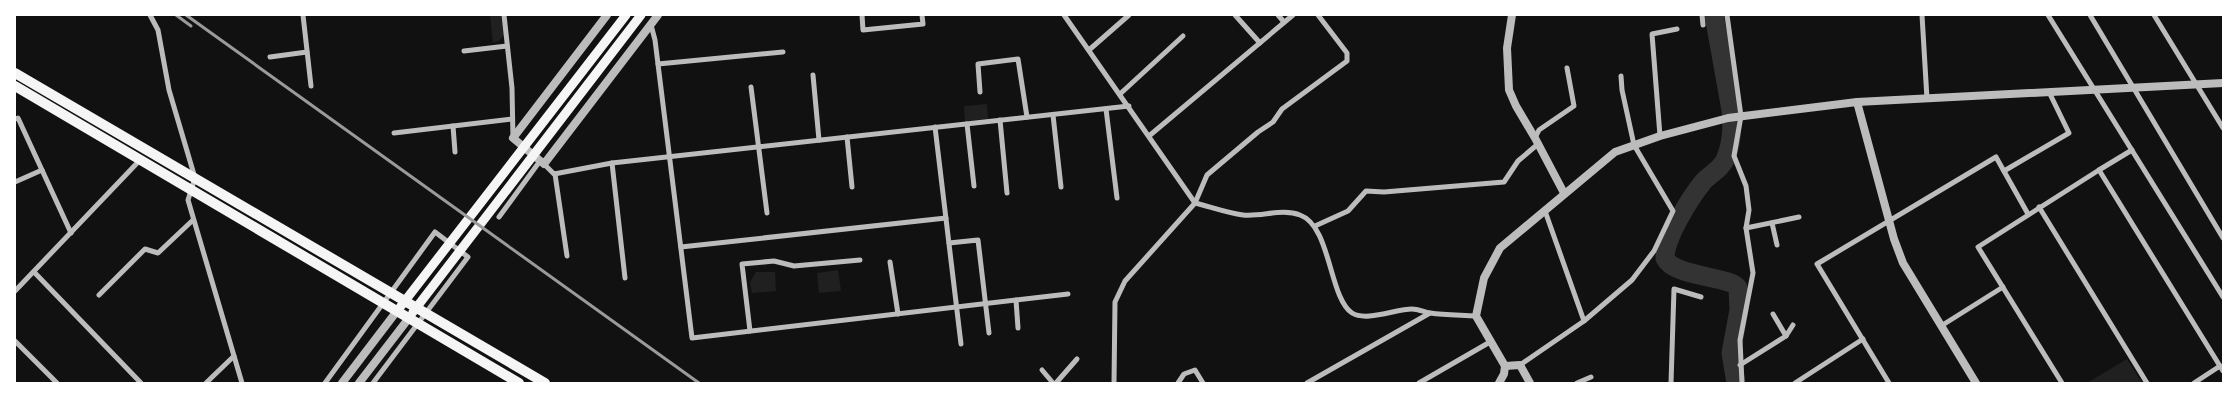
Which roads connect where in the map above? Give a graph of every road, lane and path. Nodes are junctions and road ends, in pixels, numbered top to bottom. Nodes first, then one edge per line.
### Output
1 (150, 15) edge
2 (303, 15) edge
3 (504, 15) edge
4 (607, 15) edge
5 (626, 15) edge
6 (641, 15) edge
7 (658, 15) edge
8 (862, 15) edge
9 (922, 15) edge
10 (1064, 15) edge
11 (1129, 15) edge
12 (1235, 15) edge
13 (1278, 15) edge
14 (1293, 15) edge
15 (1318, 15) edge
16 (1512, 15) edge
17 (1702, 15) edge
18 (1727, 15) edge
19 (1922, 15) edge
20 (2048, 15) edge
21 (2090, 15) edge
22 (2154, 15) edge
23 (1284, 22) junction
24 (651, 25) junction
25 (1702, 25) dead end
26 (1677, 29) dead end
27 (1183, 36) dead end
28 (1260, 42) junction
29 (507, 46) junction
30 (1089, 50) junction
31 (464, 51) dead end
32 (307, 52) junction
33 (783, 52) dead end
34 (270, 57) dead end
35 (658, 64) junction
36 (1567, 68) dead end
37 (15, 73) edge
38 (813, 75) dead end
39 (1621, 76) dead end
40 (2223, 83) edge
41 (2197, 84) junction
42 (15, 86) edge
43 (310, 86) dead end
44 (751, 87) dead end
45 (2134, 88) junction
46 (2094, 90) junction
47 (980, 92) dead end
48 (2049, 92) junction
49 (1120, 94) junction
50 (1927, 99) junction
51 (1857, 102) junction
52 (1129, 106) junction
53 (1106, 109) junction
54 (1053, 115) junction
55 (1027, 117) junction
56 (1740, 117) junction
57 (15, 119) edge
58 (512, 119) junction
59 (1000, 120) junction
60 (967, 124) junction
61 (453, 126) junction
62 (935, 128) junction
63 (2223, 128) edge
64 (394, 133) dead end
65 (1149, 136) junction
66 (1660, 136) junction
67 (847, 137) junction
68 (513, 138) junction
69 (819, 140) junction
70 (1537, 141) junction
71 (1634, 146) junction
72 (759, 147) junction
73 (2132, 150) junction
74 (455, 152) dead end
75 (670, 157) junction
76 (140, 159) junction
77 (542, 163) junction
78 (612, 163) junction
79 (42, 170) junction
80 (2099, 170) junction
81 (2004, 171) junction
82 (555, 174) junction
83 (195, 178) junction
84 (15, 182) edge
85 (974, 186) dead end
86 (852, 187) dead end
87 (1061, 187) dead end
88 (191, 189) junction
89 (1008, 193) dead end
90 (1564, 193) junction
91 (1117, 198) dead end
92 (1195, 203) junction
93 (2039, 207) junction
94 (1545, 211) junction
95 (767, 213) dead end
96 (2028, 214) junction
97 (499, 217) dead end
98 (1799, 217) dead end
99 (946, 218) junction
100 (193, 220) junction
101 (1888, 220) junction
102 (1772, 223) junction
103 (1315, 226) junction
104 (1746, 228) junction
105 (71, 233) junction
106 (2223, 238) edge
107 (949, 243) junction
108 (1776, 245) dead end
109 (681, 247) junction
110 (567, 256) dead end
111 (860, 260) dead end
112 (890, 262) dead end
113 (34, 272) junction
114 (625, 278) dead end
115 (2003, 287) junction
116 (15, 291) edge
117 (392, 293) junction
118 (1068, 294) dead end
119 (99, 295) dead end
120 (1701, 297) dead end
121 (2223, 297) edge
122 (1016, 300) junction
123 (385, 304) junction
124 (986, 304) junction
125 (402, 306) joint
126 (957, 307) junction
127 (413, 312) joint
128 (426, 313) junction
129 (1430, 313) junction
130 (898, 314) junction
131 (1773, 314) dead end
132 (1476, 316) junction
133 (1584, 321) junction
134 (419, 323) junction
135 (1793, 325) dead end
136 (1940, 326) junction
137 (1018, 328) dead end
138 (750, 331) junction
139 (989, 333) dead end
140 (1786, 336) junction
141 (1863, 339) junction
142 (15, 341) edge
143 (1490, 342) junction
144 (961, 344) dead end
145 (234, 356) junction
146 (1077, 359) dead end
147 (1520, 365) junction
148 (1740, 365) junction
149 (1505, 366) junction
150 (2222, 369) edge
151 (1042, 370) dead end
152 (1591, 377) dead end
153 (343, 382) edge
154 (57, 383) edge
155 (141, 383) edge
156 (206, 383) edge
157 (242, 383) edge
158 (325, 383) edge
159 (359, 383) edge
160 (372, 383) edge
161 (519, 383) edge
162 (545, 383) edge
163 (1054, 383) edge
164 (1114, 383) edge
165 (1178, 383) edge
166 (1203, 383) edge
167 (1307, 383) edge
168 (1419, 383) edge
169 (1499, 383) edge
170 (1530, 383) edge
171 (1577, 383) edge
172 (1671, 383) edge
173 (1742, 383) edge
174 (1796, 383) edge
175 (1889, 383) edge
176 (1976, 383) edge
177 (2062, 383) edge
178 (2147, 383) edge
179 (2194, 383) edge

1 - 83 street
2 - 32 street
3 - 29 street
4 - 68 street
5 - 125 main road
6 - 127 main road
7 - 24 street
8 - 9 street
10 - 30 street
11 - 30 street
12 - 28 street
13 - 23 street
14 - 23 street
15 - 92 street
16 - 70 street
17 - 25 street
18 - 56 street
19 - 50 street
20 - 46 street
21 - 45 street
22 - 41 street
23 - 28 street
24 - 35 street
24 - 77 street
26 - 66 street
27 - 49 street
28 - 65 street
29 - 31 street
29 - 58 street
30 - 49 street
32 - 34 street
32 - 43 street
33 - 35 street
35 - 75 street
36 - 70 street
37 - 83 highway
38 - 69 street
39 - 71 street
40 - 41 street
41 - 45 street
41 - 63 street
42 - 76 highway
44 - 72 street
45 - 46 street
45 - 106 street
46 - 48 street
46 - 73 street
47 - 55 street
48 - 50 street
48 - 81 street
49 - 52 street
50 - 51 street
51 - 56 street
51 - 101 street
52 - 53 street
52 - 65 street
53 - 54 street
53 - 91 street
54 - 55 street
54 - 87 street
55 - 59 street
56 - 66 street
56 - 104 street
57 - 79 street
58 - 61 street
58 - 68 street
59 - 60 street
59 - 89 street
60 - 62 street
60 - 85 street
61 - 64 street
61 - 74 street
62 - 67 street
62 - 99 street
65 - 92 street
66 - 71 street
67 - 69 street
67 - 86 street
68 - 77 street
69 - 72 street
70 - 90 street
70 - 103 street
71 - 90 street
71 - 133 street
72 - 75 street
72 - 95 street
73 - 80 street
73 - 121 street
75 - 78 street
75 - 109 street
76 - 88 highway
76 - 105 street
77 - 82 street
77 - 97 street
78 - 82 street
78 - 114 street
79 - 84 street
79 - 105 street
80 - 93 street
80 - 150 street
81 - 96 street
81 - 101 street
82 - 110 street
83 - 88 street
83 - 117 highway
88 - 100 street
88 - 123 highway
90 - 94 street
92 - 103 street
92 - 164 street
93 - 96 street
93 - 178 street
94 - 132 street
94 - 133 street
96 - 115 street
98 - 102 street
99 - 107 street
99 - 109 street
100 - 119 street
100 - 145 street
101 - 136 street
101 - 141 street
102 - 104 street
102 - 108 street
103 - 129 street
104 - 148 street
105 - 113 street
107 - 124 street
107 - 126 street
109 - 138 street
111 - 138 street
112 - 130 street
113 - 116 street
113 - 155 street
115 - 136 street
115 - 177 street
117 - 123 street
117 - 128 highway
117 - 128 street
118 - 122 street
120 - 172 street
122 - 124 street
122 - 137 street
123 - 134 highway
123 - 158 street
124 - 126 street
124 - 139 street
125 - 153 street
126 - 130 street
126 - 144 street
127 - 159 street
128 - 134 street
128 - 162 highway
129 - 132 street
129 - 167 street
130 - 138 street
131 - 140 street
132 - 143 street
133 - 147 street
134 - 160 street
134 - 161 highway
135 - 140 street
136 - 176 street
140 - 148 street
141 - 174 street
141 - 175 street
142 - 154 street
143 - 149 street
143 - 168 street
145 - 156 street
145 - 157 street
146 - 163 street
147 - 149 street
147 - 170 street
148 - 173 street
149 - 169 street
150 - 179 street
151 - 163 street
152 - 171 street
165 - 166 street

